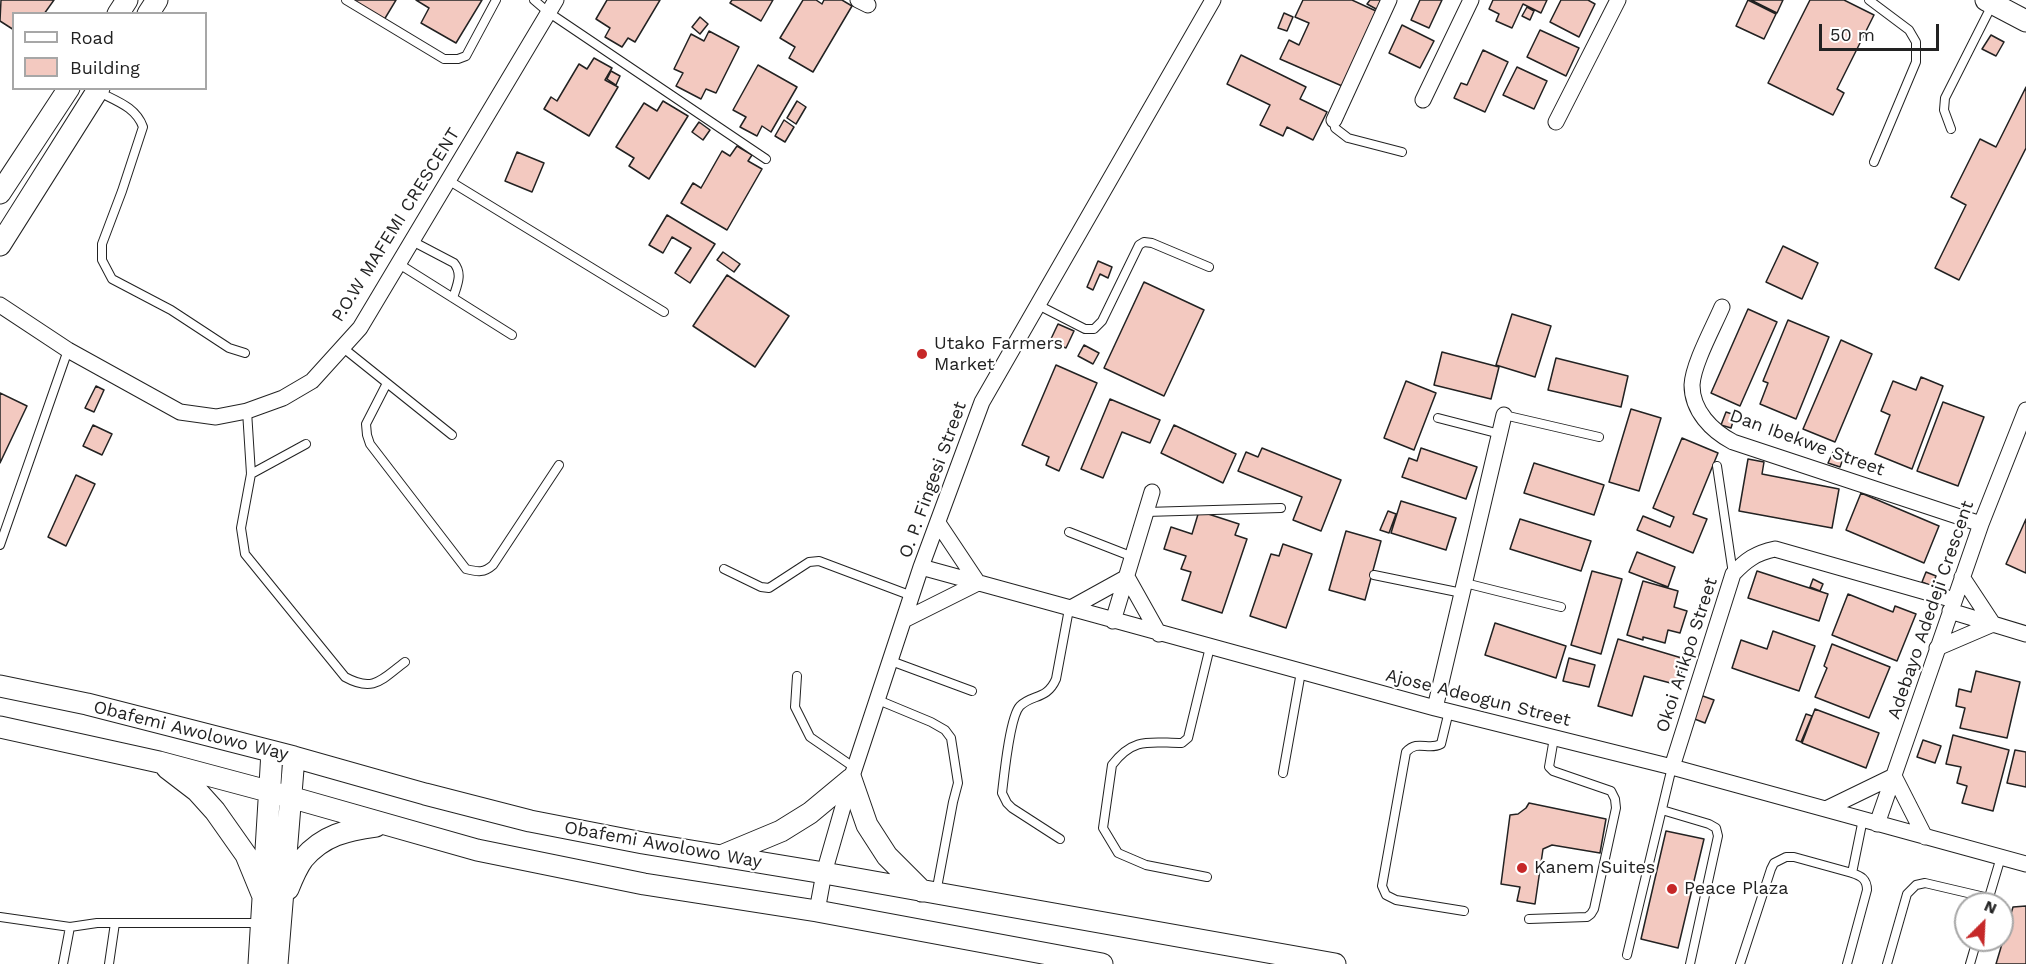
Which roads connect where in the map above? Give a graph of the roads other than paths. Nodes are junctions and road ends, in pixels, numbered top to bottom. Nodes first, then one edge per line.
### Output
1 (346, 0) edge
2 (496, 0) edge
3 (534, 0) edge
4 (1213, 0) edge
5 (1389, 0) edge
6 (1471, 0) edge
7 (1618, 0) edge
8 (1869, 0) edge
9 (1989, 2) edge
10 (552, 6) edge
11 (2026, 21) edge
12 (68, 90) edge
13 (98, 90) edge
14 (1422, 100) dead end
15 (1334, 120) joint
16 (1556, 122) dead end
17 (1952, 129) dead end
18 (1402, 153) dead end
19 (766, 159) dead end
20 (1874, 162) dead end
21 (448, 180) junction
22 (0, 194) edge
23 (411, 241) junction
24 (0, 245) edge
25 (399, 264) junction
26 (1209, 267) dead end
27 (453, 298) junction
28 (1038, 304) junction
29 (1722, 307) dead end
30 (2, 308) edge
31 (664, 312) dead end
32 (512, 335) dead end
33 (342, 347) junction
34 (68, 350) junction
35 (245, 353) dead end
36 (387, 383) junction
37 (2026, 410) edge
38 (248, 411) junction
39 (1504, 415) joint
40 (1438, 418) dead end
41 (1500, 434) junction
42 (452, 435) dead end
43 (1599, 437) dead end
44 (306, 444) dead end
45 (559, 465) dead end
46 (1718, 466) dead end
47 (251, 474) junction
48 (1152, 492) dead end
49 (1281, 508) dead end
50 (1146, 512) junction
51 (938, 523) junction
52 (1981, 524) junction
53 (1069, 532) dead end
54 (0, 545) edge
55 (1133, 557) junction
56 (921, 567) junction
57 (724, 569) dead end
58 (1374, 574) dead end
59 (1733, 574) junction
60 (1127, 577) junction
61 (1962, 577) junction
62 (978, 584) junction
63 (1464, 588) junction
64 (912, 596) junction
65 (1952, 606) junction
66 (1561, 607) dead end
67 (1069, 609) junction
68 (904, 620) junction
69 (1113, 621) junction
70 (1993, 624) junction
71 (1159, 634) junction
72 (2026, 634) edge
73 (1210, 647) junction
74 (1937, 648) junction
75 (891, 661) junction
76 (405, 662) dead end
77 (1301, 672) junction
78 (797, 676) dead end
79 (0, 686) edge
80 (972, 691) dead end
81 (878, 700) junction
82 (1442, 710) junction
83 (0, 727) edge
84 (1554, 738) junction
85 (272, 752) junction
86 (294, 757) junction
87 (159, 762) junction
88 (1672, 767) junction
89 (1283, 773) dead end
90 (853, 774) junction
91 (1894, 776) junction
92 (269, 791) junction
93 (290, 796) junction
94 (1826, 809) junction
95 (1662, 810) junction
96 (1870, 822) junction
97 (386, 825) junction
98 (1925, 837) junction
99 (1060, 839) dead end
100 (721, 856) junction
101 (2001, 857) junction
102 (2026, 864) edge
103 (824, 873) junction
104 (1852, 873) junction
105 (1207, 877) dead end
106 (929, 892) junction
107 (1956, 892) edge
108 (1991, 892) edge
109 (273, 899) junction
110 (817, 911) junction
111 (1464, 911) dead end
112 (0, 917) edge
113 (1529, 919) dead end
114 (115, 923) junction
115 (262, 923) junction
116 (70, 927) junction
117 (1627, 955) dead end
118 (63, 964) edge
119 (109, 964) edge
120 (259, 964) edge
121 (277, 964) edge
122 (1102, 964) edge
123 (1335, 964) edge
124 (1690, 964) edge
125 (1740, 964) edge
126 (1847, 964) edge
127 (1887, 964) edge

1 - 2 lane
3 - 10 lane
4 - 28 street, O. P. Fingesi Street
5 - 15 street
6 - 14 street
7 - 16 street
8 - 20 lane
9 - 11 main road
9 - 17 lane
10 - 19 lane
10 - 21 street, P.O.W MAFEMI CRESCENT
12 - 22 main road
13 - 24 main road
13 - 35 lane
15 - 18 lane
21 - 23 street, P.O.W MAFEMI CRESCENT
21 - 31 lane
23 - 25 street, P.O.W MAFEMI CRESCENT
23 - 27 lane
25 - 27 lane
25 - 33 street, P.O.W MAFEMI CRESCENT
26 - 28 lane
27 - 32 lane
28 - 51 street, O. P. Fingesi Street
29 - 52 street, Dan Ibekwe Street
30 - 34 street, P.O.W MAFEMI CRESCENT
33 - 36 lane
33 - 38 street, P.O.W MAFEMI CRESCENT
34 - 38 street, P.O.W MAFEMI CRESCENT
34 - 54 lane
36 - 42 lane
36 - 45 lane
37 - 52 street, Adebayo Adedeji Crescent
38 - 47 lane
39 - 41 street
39 - 43 lane
40 - 41 lane
41 - 63 street
44 - 47 lane
46 - 59 lane
47 - 76 lane
48 - 50 street
49 - 50 lane
50 - 55 street
51 - 56 street, O. P. Fingesi Street
51 - 62 street
52 - 61 street, Adebayo Adedeji Crescent
53 - 55 lane
55 - 60 street
56 - 62 street, Ajose Adeogun Street
56 - 64 street, O. P. Fingesi Street
57 - 64 lane
58 - 63 lane
59 - 65 street, Okoi Arikpo Street
59 - 88 street, Okoi Arikpo Street
60 - 67 street
60 - 69 street
60 - 71 street
61 - 65 street, Adebayo Adedeji Crescent
61 - 70 street
62 - 67 street, Ajose Adeogun Street
62 - 68 street
63 - 66 lane
63 - 82 street
64 - 68 street, O. P. Fingesi Street
65 - 70 street, Okoi Arikpo Street
65 - 74 street, Adebayo Adedeji Crescent
67 - 69 street, Ajose Adeogun Street
67 - 99 lane
68 - 75 street, O. P. Fingesi Street
69 - 71 street, Ajose Adeogun Street
70 - 72 street, Okoi Arikpo Street
70 - 74 street
71 - 73 street, Ajose Adeogun Street
73 - 77 street, Ajose Adeogun Street
73 - 105 lane
74 - 91 street, Adebayo Adedeji Crescent
75 - 80 lane
75 - 81 street, O. P. Fingesi Street
77 - 82 street, Ajose Adeogun Street
77 - 89 lane
78 - 90 lane
79 - 85 main road, Obafemi Awolowo Way
81 - 90 street, O. P. Fingesi Street
81 - 106 lane
82 - 84 street, Ajose Adeogun Street
82 - 111 lane
83 - 87 main road, Obafemi Awolowo Way
84 - 88 street, Ajose Adeogun Street
84 - 113 lane
85 - 86 main road, Obafemi Awolowo Way
85 - 92 main road
86 - 93 main road
86 - 100 main road, Obafemi Awolowo Way
87 - 92 main road, Obafemi Awolowo Way
87 - 109 main road
88 - 94 street, Ajose Adeogun Street
88 - 95 lane
90 - 100 main road
90 - 103 street, O. P. Fingesi Street
90 - 106 main road
91 - 94 street
91 - 96 street, Adebayo Adedeji Crescent
91 - 98 street
92 - 93 main road, Obafemi Awolowo Way
92 - 109 main road
93 - 97 main road, Obafemi Awolowo Way
93 - 109 main road
94 - 96 street, Ajose Adeogun Street
95 - 117 lane
95 - 124 lane
96 - 98 street, Ajose Adeogun Street
96 - 104 lane
97 - 109 main road
97 - 110 main road, Obafemi Awolowo Way
98 - 101 street, Ajose Adeogun Street
100 - 103 main road, Obafemi Awolowo Way
101 - 102 street, Ajose Adeogun Street
101 - 108 lane
103 - 106 main road, Obafemi Awolowo Way
103 - 110 street, O. P. Fingesi Street
104 - 125 lane
104 - 126 lane
106 - 123 main road, Obafemi Awolowo Way
107 - 127 lane
109 - 115 main road
109 - 121 main road
110 - 122 main road, Obafemi Awolowo Way
112 - 116 lane
114 - 115 lane
114 - 116 lane
114 - 119 lane
115 - 120 main road
116 - 118 lane

